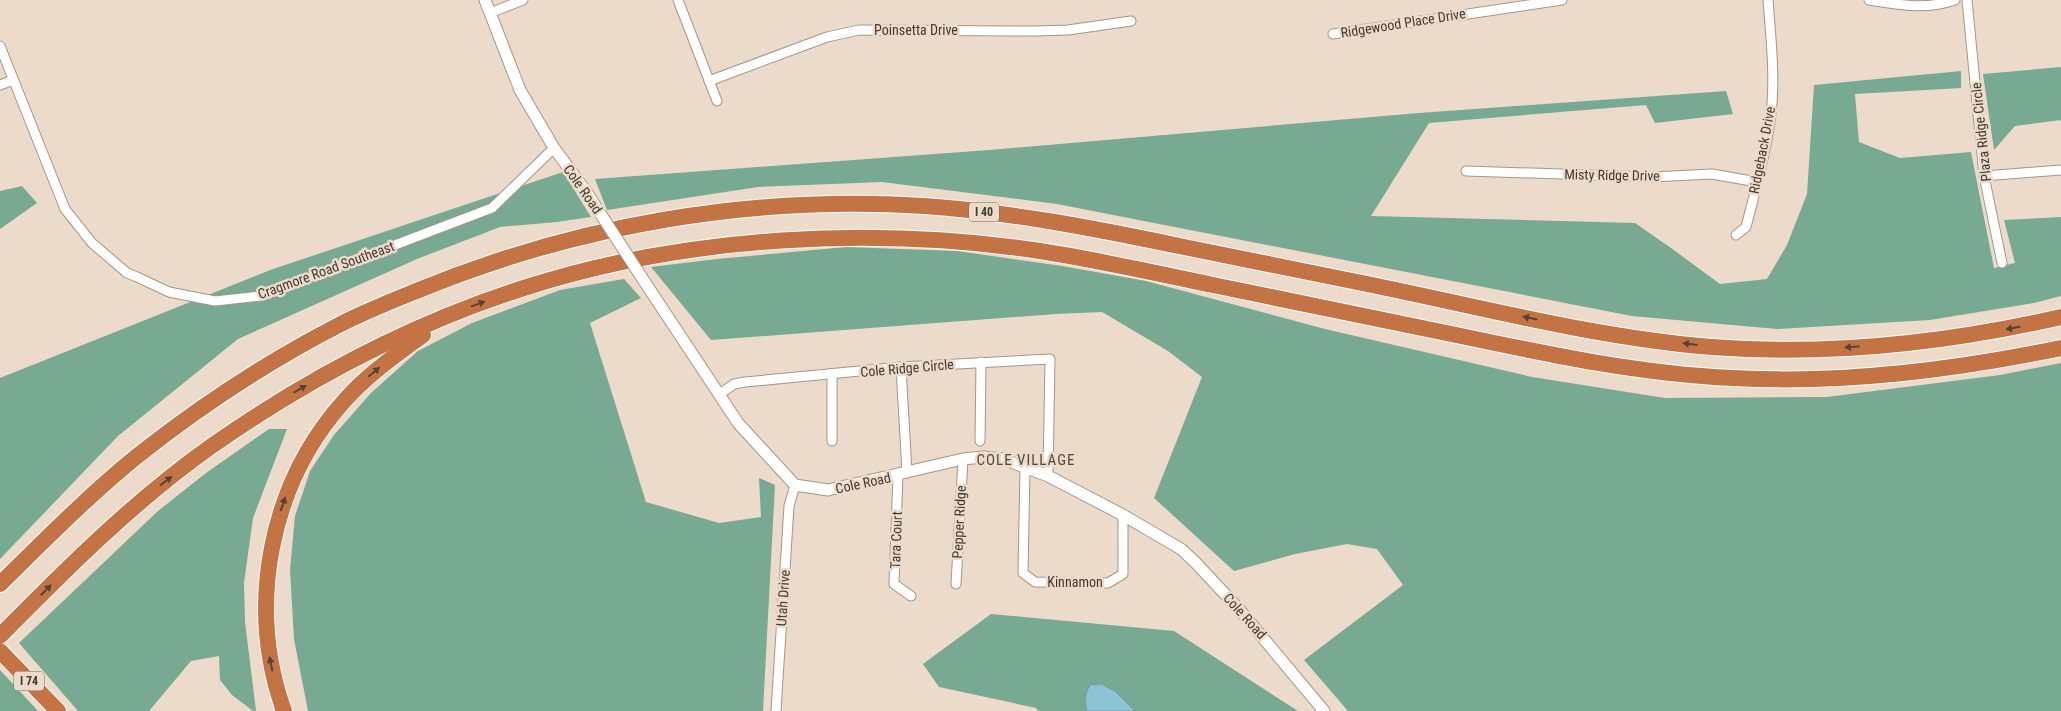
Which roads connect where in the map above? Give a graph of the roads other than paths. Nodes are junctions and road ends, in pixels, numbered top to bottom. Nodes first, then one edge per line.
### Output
1 (485, 0) edge
2 (523, 0) edge
3 (678, 0) edge
4 (1562, 0) edge
5 (1768, 0) edge
6 (1870, 0) edge
7 (1955, 0) edge
8 (1967, 0) edge
9 (490, 13) junction
10 (1131, 21) dead end
11 (1333, 34) dead end
12 (0, 46) edge
13 (13, 80) junction
14 (709, 81) junction
15 (0, 85) edge
16 (717, 101) dead end
17 (554, 148) junction
18 (2061, 170) edge
19 (1466, 171) dead end
20 (1984, 176) junction
21 (1757, 182) junction
22 (1736, 236) dead end
23 (2002, 263) dead end
24 (451, 314) junction
25 (2061, 317) edge
26 (2061, 348) edge
27 (981, 362) junction
28 (902, 367) junction
29 (832, 374) junction
30 (720, 394) junction
31 (832, 441) dead end
32 (980, 441) dead end
33 (963, 459) junction
34 (1025, 468) junction
35 (904, 472) junction
36 (1048, 476) junction
37 (795, 485) junction
38 (1123, 520) junction
39 (0, 584) edge
40 (956, 584) dead end
41 (911, 596) dead end
42 (6, 630) edge
43 (0, 651) edge
44 (58, 711) edge
45 (284, 711) edge
46 (776, 711) edge
47 (1324, 711) edge

1 - 9 street, Cole Road
2 - 9 street
3 - 14 street
4 - 11 street, Ridgewood Place Drive
5 - 21 street, Ridgeback Drive
6 - 7 street
8 - 20 street, Plaza Ridge Circle
9 - 17 street, Cole Road
10 - 14 street, Poinsetta Drive
12 - 13 street, Cragmore Road Southeast
13 - 15 street
13 - 17 street, Cragmore Road Southeast
14 - 16 street
17 - 30 street, Cole Road, bridge
18 - 20 street
19 - 21 street, Misty Ridge Drive
20 - 23 street, Plaza Ridge Circle
21 - 22 street, Ridgeback Drive
24 -> 26 highway
42 -> 24 highway
45 -> 24 highway
25 -> 39 highway, I 40
27 - 28 street, Cole Ridge Circle
27 - 32 street
27 - 36 street, Cole Ridge Circle
28 - 29 street, Cole Ridge Circle
28 - 35 street
29 - 30 street, Cole Ridge Circle
29 - 31 street
30 - 37 street, Cole Road
33 - 34 street, Cole Road
33 - 35 street, Cole Road
33 - 40 street, Pepper Ridge
34 - 36 street, Cole Road
34 - 38 street, Kinnamon
35 - 37 street, Cole Road
35 - 41 street, Tara Court
36 - 38 street, Cole Road
37 - 46 street, Utah Drive
38 - 47 street, Cole Road
43 - 44 highway, I 74

